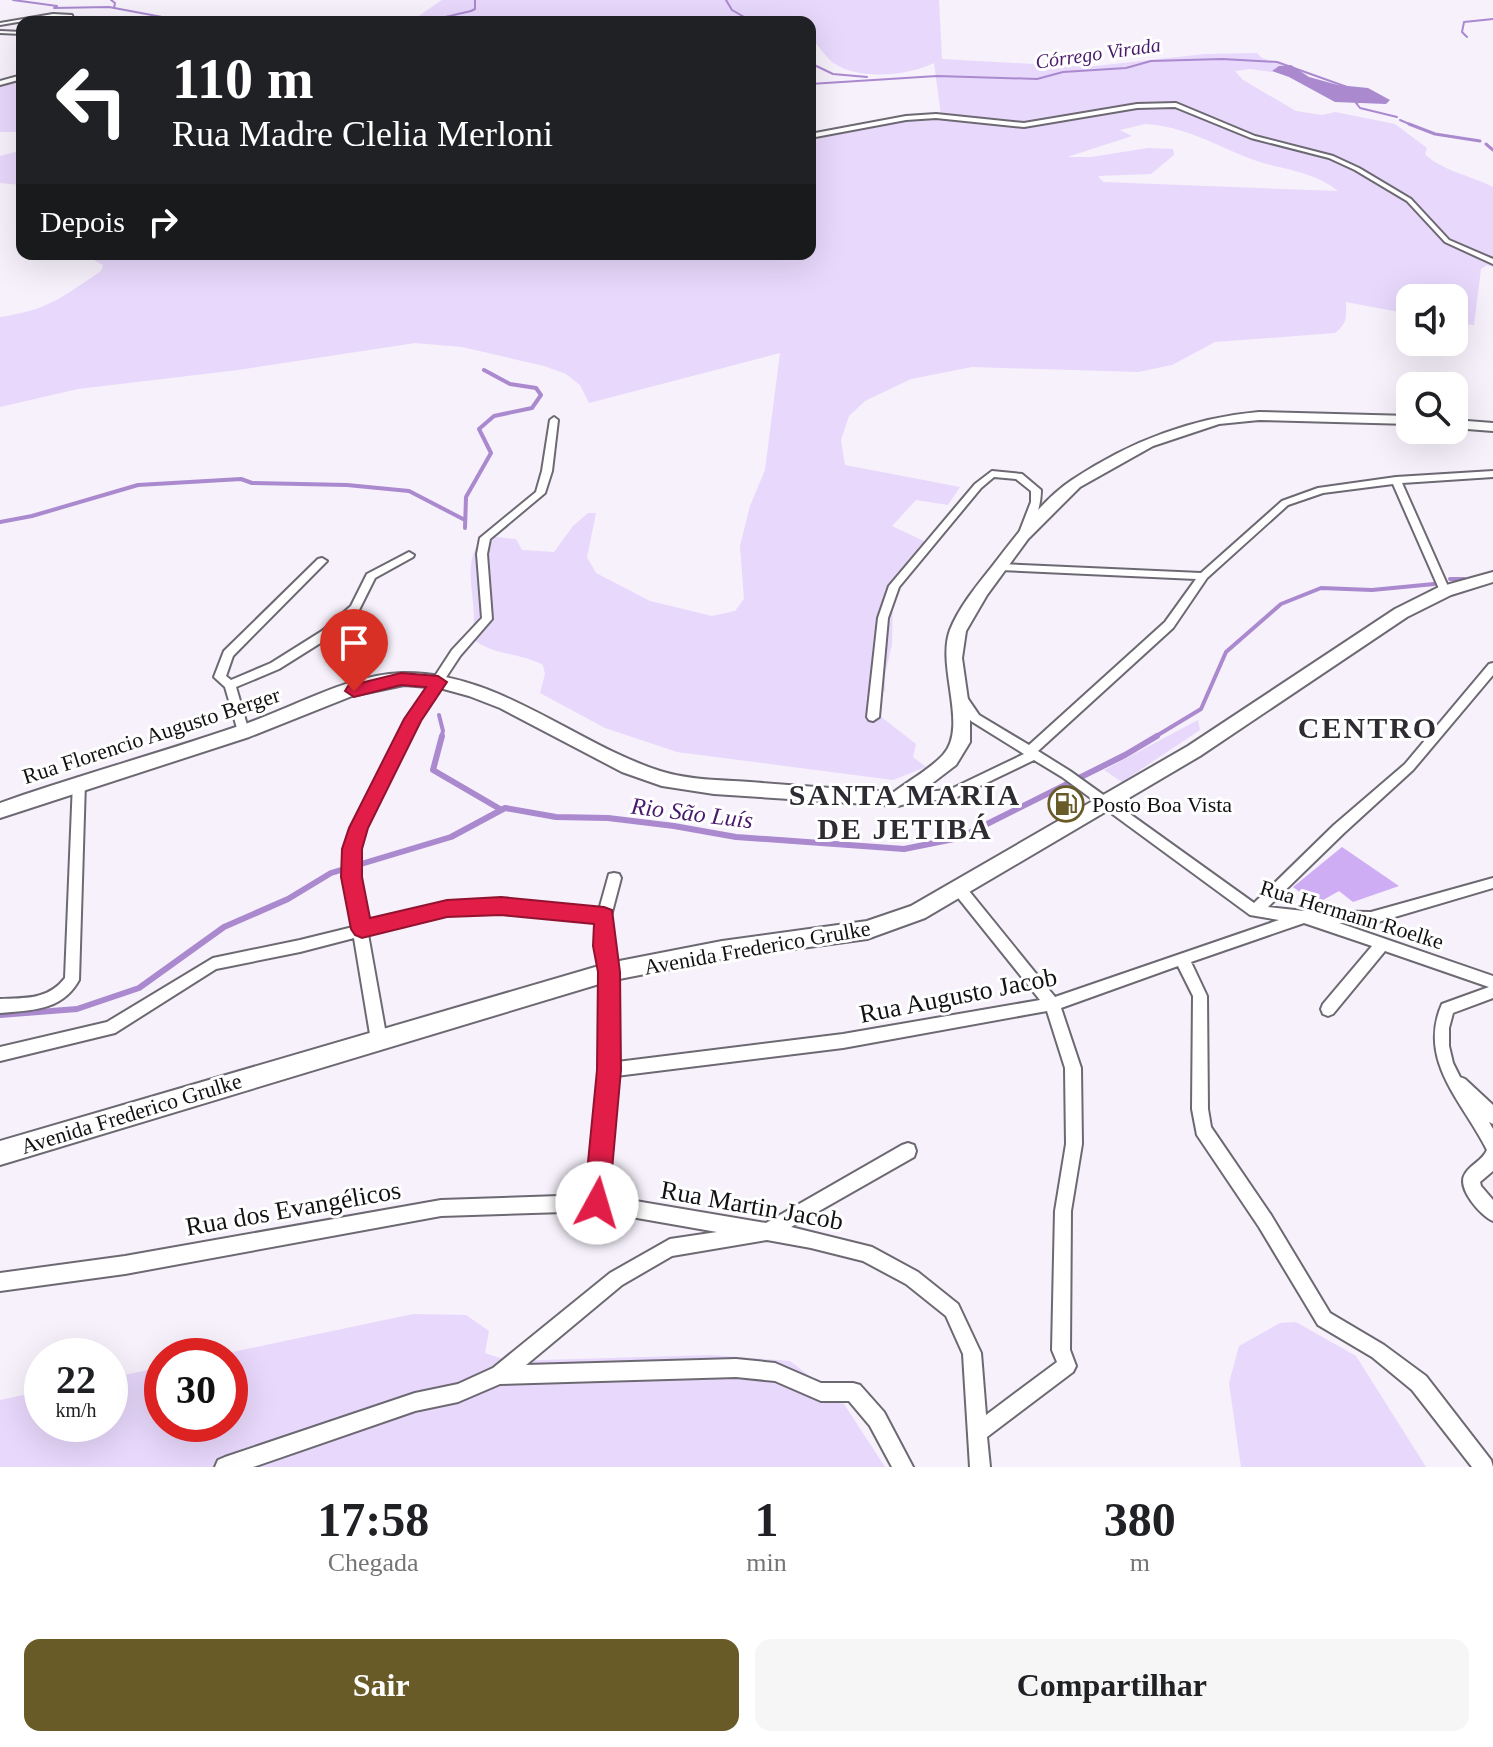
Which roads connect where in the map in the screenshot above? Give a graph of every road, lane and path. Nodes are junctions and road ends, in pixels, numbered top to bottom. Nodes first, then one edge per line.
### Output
1 (816, 135) edge
2 (1493, 262) edge
3 (554, 420) dead end
4 (1396, 420) edge
5 (1468, 425) edge
6 (1493, 427) edge
7 (1493, 474) edge
8 (1396, 480) junction
9 (1023, 536) junction
10 (409, 555) dead end
11 (322, 561) dead end
12 (1000, 567) junction
13 (1203, 576) junction
14 (1493, 577) edge
15 (1445, 591) junction
16 (1493, 667) edge
17 (438, 682) junction
18 (230, 685) junction
19 (957, 693) junction
20 (873, 717) dead end
21 (243, 732) junction
22 (1031, 753) junction
23 (79, 782) junction
24 (898, 799) junction
25 (1106, 805) junction
26 (0, 811) edge
27 (614, 878) dead end
28 (1493, 883) edge
29 (960, 890) junction
30 (1255, 911) junction
31 (604, 916) junction
32 (1304, 917) junction
33 (362, 929) junction
34 (1383, 943) junction
35 (1182, 959) junction
36 (609, 972) junction
37 (1493, 982) edge
38 (1493, 992) edge
39 (1052, 1004) junction
40 (0, 1006) edge
41 (1328, 1009) dead end
42 (379, 1040) junction
43 (0, 1054) edge
44 (609, 1070) junction
45 (1452, 1077) junction
46 (1493, 1116) edge
47 (1493, 1145) edge
48 (908, 1151) dead end
49 (0, 1153) edge
50 (1493, 1155) edge
51 (597, 1203) junction
52 (1493, 1213) edge
53 (766, 1232) junction
54 (0, 1282) edge
55 (500, 1375) junction
56 (980, 1431) junction
57 (225, 1467) edge
58 (903, 1467) edge
59 (980, 1467) edge
60 (1484, 1467) edge

1 - 2 street
3 - 17 street
4 - 9 main road
5 - 6 main road
7 - 8 street
8 - 13 street
8 - 15 street
9 - 12 main road
9 - 20 street
10 - 18 street
11 - 18 street
12 - 13 street
12 - 19 main road
13 - 22 street
14 - 15 main road, Avenida Frederico Grulke
15 - 25 main road, Avenida Frederico Grulke
16 - 30 street
17 - 21 main road, Rua Florencio Augusto Berger
17 - 24 main road, Rua Florencio Augusto Berger
17 - 33 street
18 - 21 street
19 - 22 street, Rua Hermann Roelke
19 - 24 main road
21 - 23 main road, Rua Florencio Augusto Berger
22 - 24 street
22 - 25 street, Rua Hermann Roelke
23 - 26 main road, Rua Florencio Augusto Berger
23 - 40 street
25 - 29 main road, Avenida Frederico Grulke
25 - 30 street, Rua Hermann Roelke
27 - 31 street
28 - 32 street
29 - 36 main road, Avenida Frederico Grulke
29 - 39 street
30 - 32 street, Rua Hermann Roelke
31 - 33 street
31 - 36 street
32 - 34 street, Rua Hermann Roelke
32 - 35 street, Rua Augusto Jacob
33 - 42 street
33 - 43 street
34 - 37 street, Rua Hermann Roelke
34 - 41 street
35 - 39 street, Rua Augusto Jacob
35 - 60 street
36 - 42 main road, Avenida Frederico Grulke
36 - 44 street
38 - 45 street
39 - 44 street, Rua Augusto Jacob
39 - 56 street
42 - 49 main road, Avenida Frederico Grulke
44 - 51 street
45 - 46 street
45 - 47 street
48 - 53 street
50 - 52 street
51 - 53 street, Rua Martin Jacob
51 - 54 street, Rua dos Evangélicos
53 - 55 street
53 - 56 street, Rua Martin Jacob
55 - 57 street
55 - 58 street
56 - 59 street, Rua Martin Jacob

